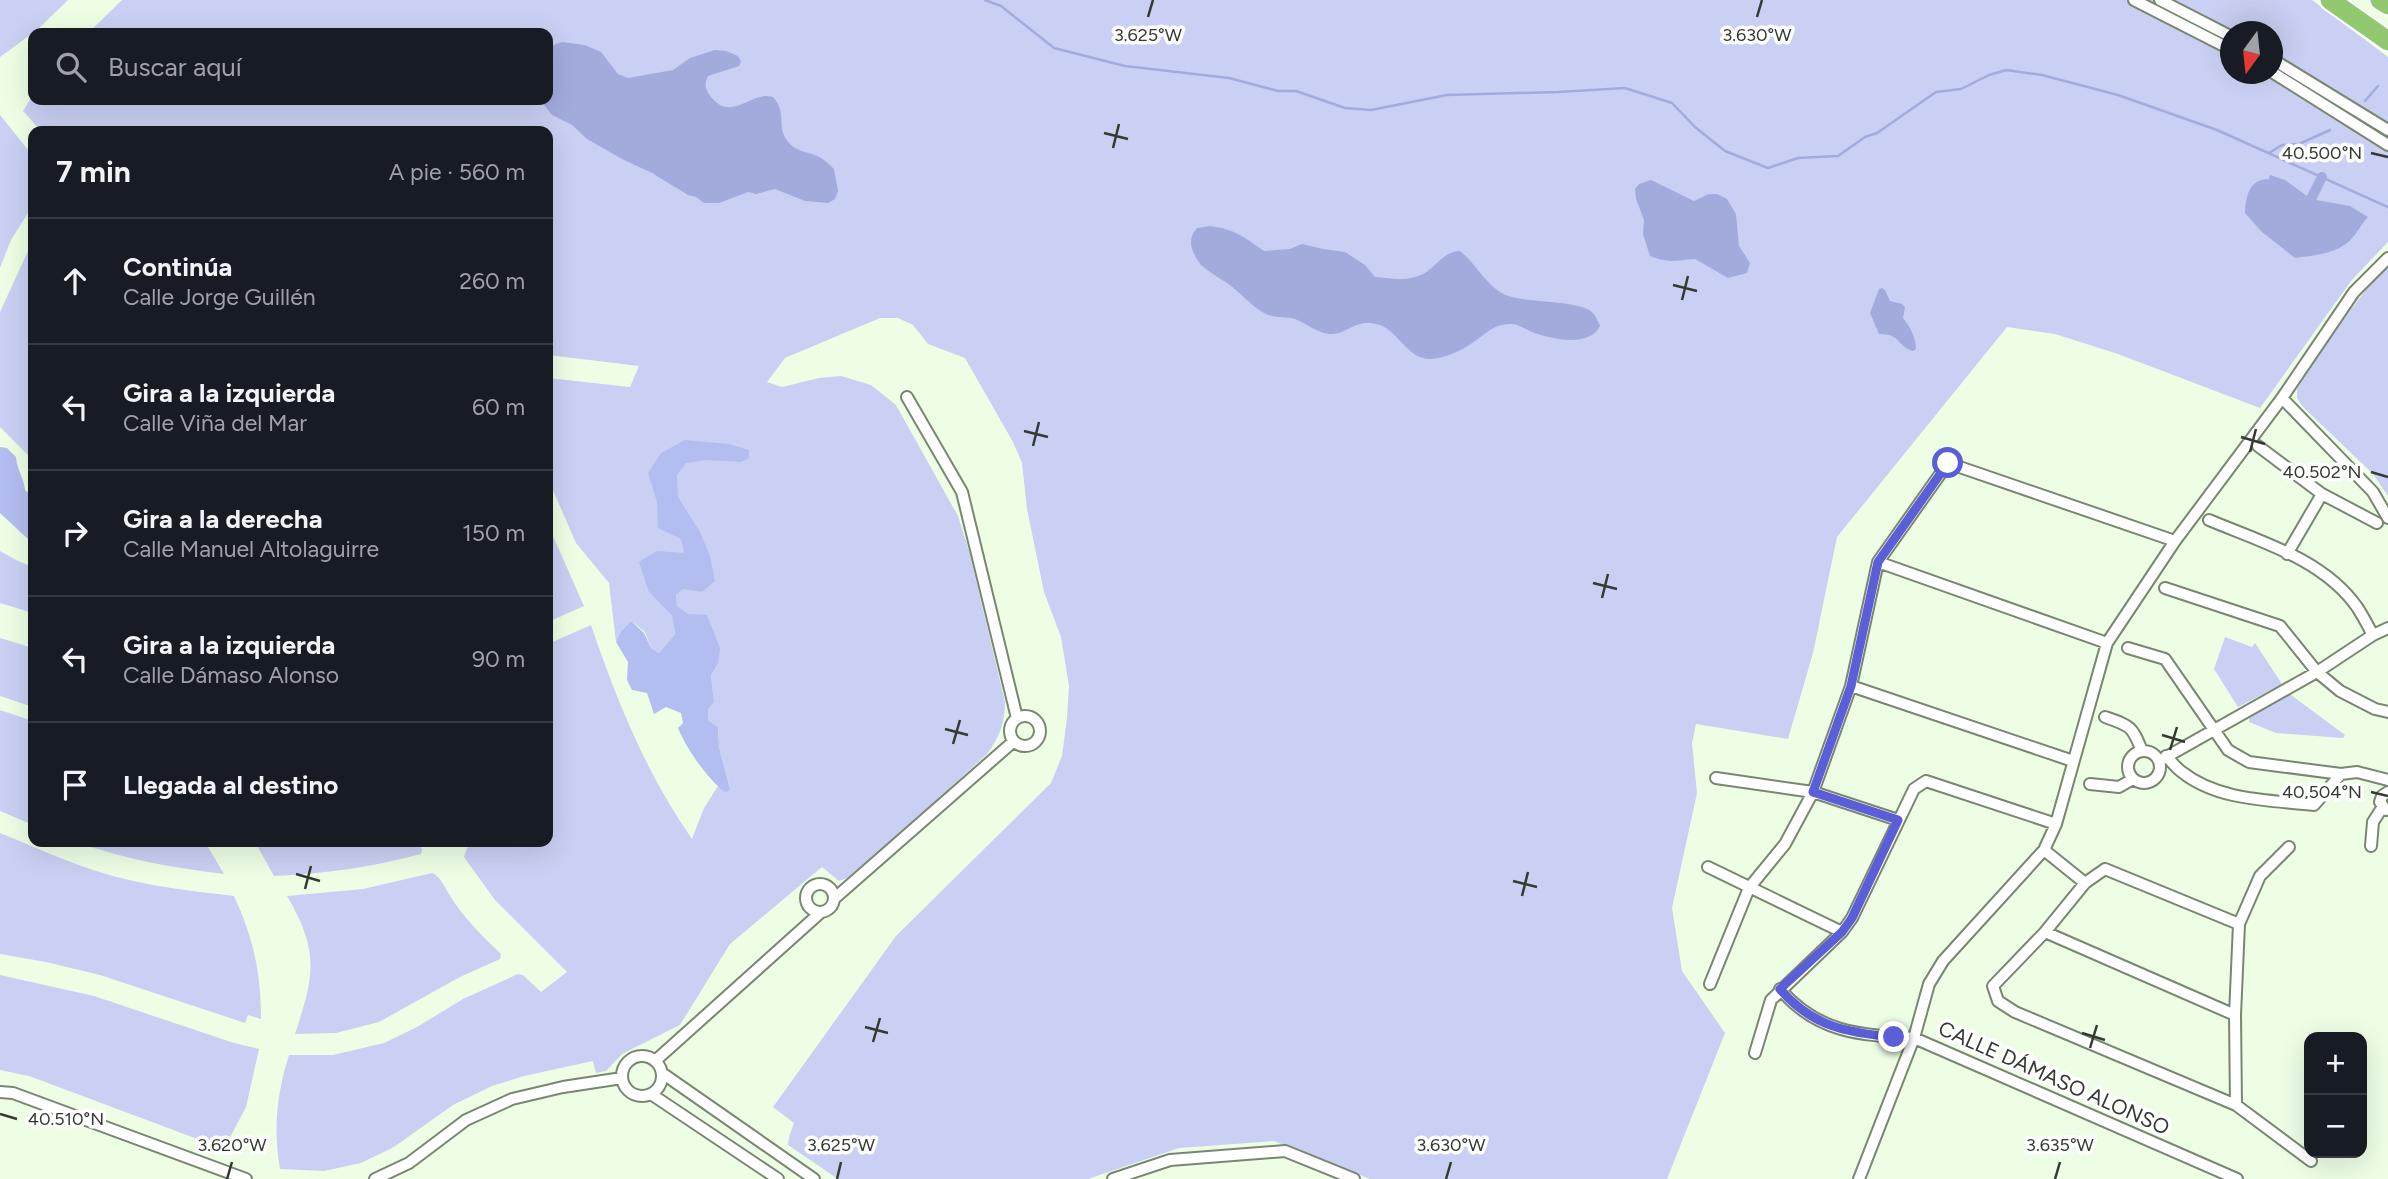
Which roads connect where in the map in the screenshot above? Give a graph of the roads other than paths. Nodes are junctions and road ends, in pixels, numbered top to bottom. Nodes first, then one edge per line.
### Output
1 (2134, 0) edge
2 (2161, 0) edge
3 (2330, 0) edge
4 (2380, 0) edge
5 (2388, 5) edge
6 (2220, 30) edge
7 (2388, 41) edge
8 (2220, 43) edge
9 (2283, 65) edge
10 (2283, 78) edge
11 (2388, 130) edge
12 (2388, 145) edge
13 (2388, 258) edge
14 (907, 397) dead end
15 (2282, 398) junction
16 (2258, 446) dead end
17 (2322, 494) junction
18 (2388, 518) edge
19 (2209, 520) dead end
20 (2377, 523) dead end
21 (2175, 541) junction
22 (2287, 554) junction
23 (1878, 562) junction
24 (2165, 587) dead end
25 (2388, 628) edge
26 (2373, 635) junction
27 (2107, 643) junction
28 (2128, 648) dead end
29 (2317, 672) junction
30 (1851, 686) junction
31 (2388, 712) edge
32 (1017, 718) junction
33 (2105, 718) dead end
34 (2213, 730) junction
35 (1014, 741) junction
36 (2142, 751) junction
37 (2162, 759) junction
38 (2073, 761) junction
39 (2342, 774) junction
40 (1716, 778) dead end
41 (2133, 779) junction
42 (2388, 780) edge
43 (2090, 784) dead end
44 (1813, 792) junction
45 (2388, 792) edge
46 (2385, 809) edge
47 (1898, 820) junction
48 (2056, 824) junction
49 (2371, 846) dead end
50 (2289, 847) dead end
51 (2044, 850) junction
52 (1708, 867) dead end
53 (2085, 883) junction
54 (1748, 888) junction
55 (833, 893) junction
56 (805, 901) junction
57 (820, 913) junction
58 (2239, 924) junction
59 (798, 932) junction
60 (1842, 932) junction
61 (2045, 932) junction
62 (1710, 984) dead end
63 (1780, 989) junction
64 (2235, 1015) junction
65 (1914, 1038) junction
66 (1755, 1053) dead end
67 (655, 1060) junction
68 (662, 1073) junction
69 (622, 1078) junction
70 (0, 1092) edge
71 (651, 1094) junction
72 (2236, 1105) junction
73 (2311, 1161) dead end
74 (246, 1179) edge
75 (375, 1179) edge
76 (778, 1179) edge
77 (814, 1179) edge
78 (1113, 1179) edge
79 (1354, 1179) edge
80 (1859, 1179) edge
81 (2236, 1179) edge

1 - 8 street
2 - 6 street
3 - 7 highway
4 - 5 highway
9 - 11 street
10 - 12 street
13 - 15 street
14 - 32 street
15 - 18 street
15 - 21 street
16 - 17 street
17 - 20 street
17 - 22 street
19 - 22 street
21 - 23 street
21 - 27 street
22 - 26 street
23 - 27 street
23 - 30 street
24 - 29 street
25 - 26 street
26 - 29 street
27 - 38 street
28 - 34 street
29 - 31 street
29 - 34 street
30 - 38 street
30 - 44 street
32 - 35 street
32 - 35 street
33 - 36 street
34 - 37 street
34 - 39 street
35 - 55 street
36 - 37 street
36 - 41 street
37 - 39 street
37 - 41 street
38 - 48 street
39 - 42 street
40 - 44 street
41 - 43 street
44 - 47 street
44 - 54 street
45 - 46 street
46 - 49 street
47 - 48 street
47 - 60 street
48 - 51 street
50 - 58 street
51 - 53 street
51 - 65 street
52 - 54 street
53 - 58 street
53 - 61 street
54 - 60 street
54 - 62 street
55 - 56 street
55 - 57 street
56 - 57 street
56 - 59 street
57 - 59 street
58 - 64 street
59 - 67 street
60 - 63 street
61 - 64 street
61 - 72 street
63 - 65 street, CALLE DÁMASO ALONSO
63 - 66 street
64 - 72 street
65 - 80 street
65 - 81 street, CALLE DÁMASO ALONSO
67 - 68 street
67 - 69 street
68 - 71 street
68 - 77 street
69 - 71 street
69 - 75 street
70 - 74 street
71 - 76 street
72 - 73 street
78 - 79 street

